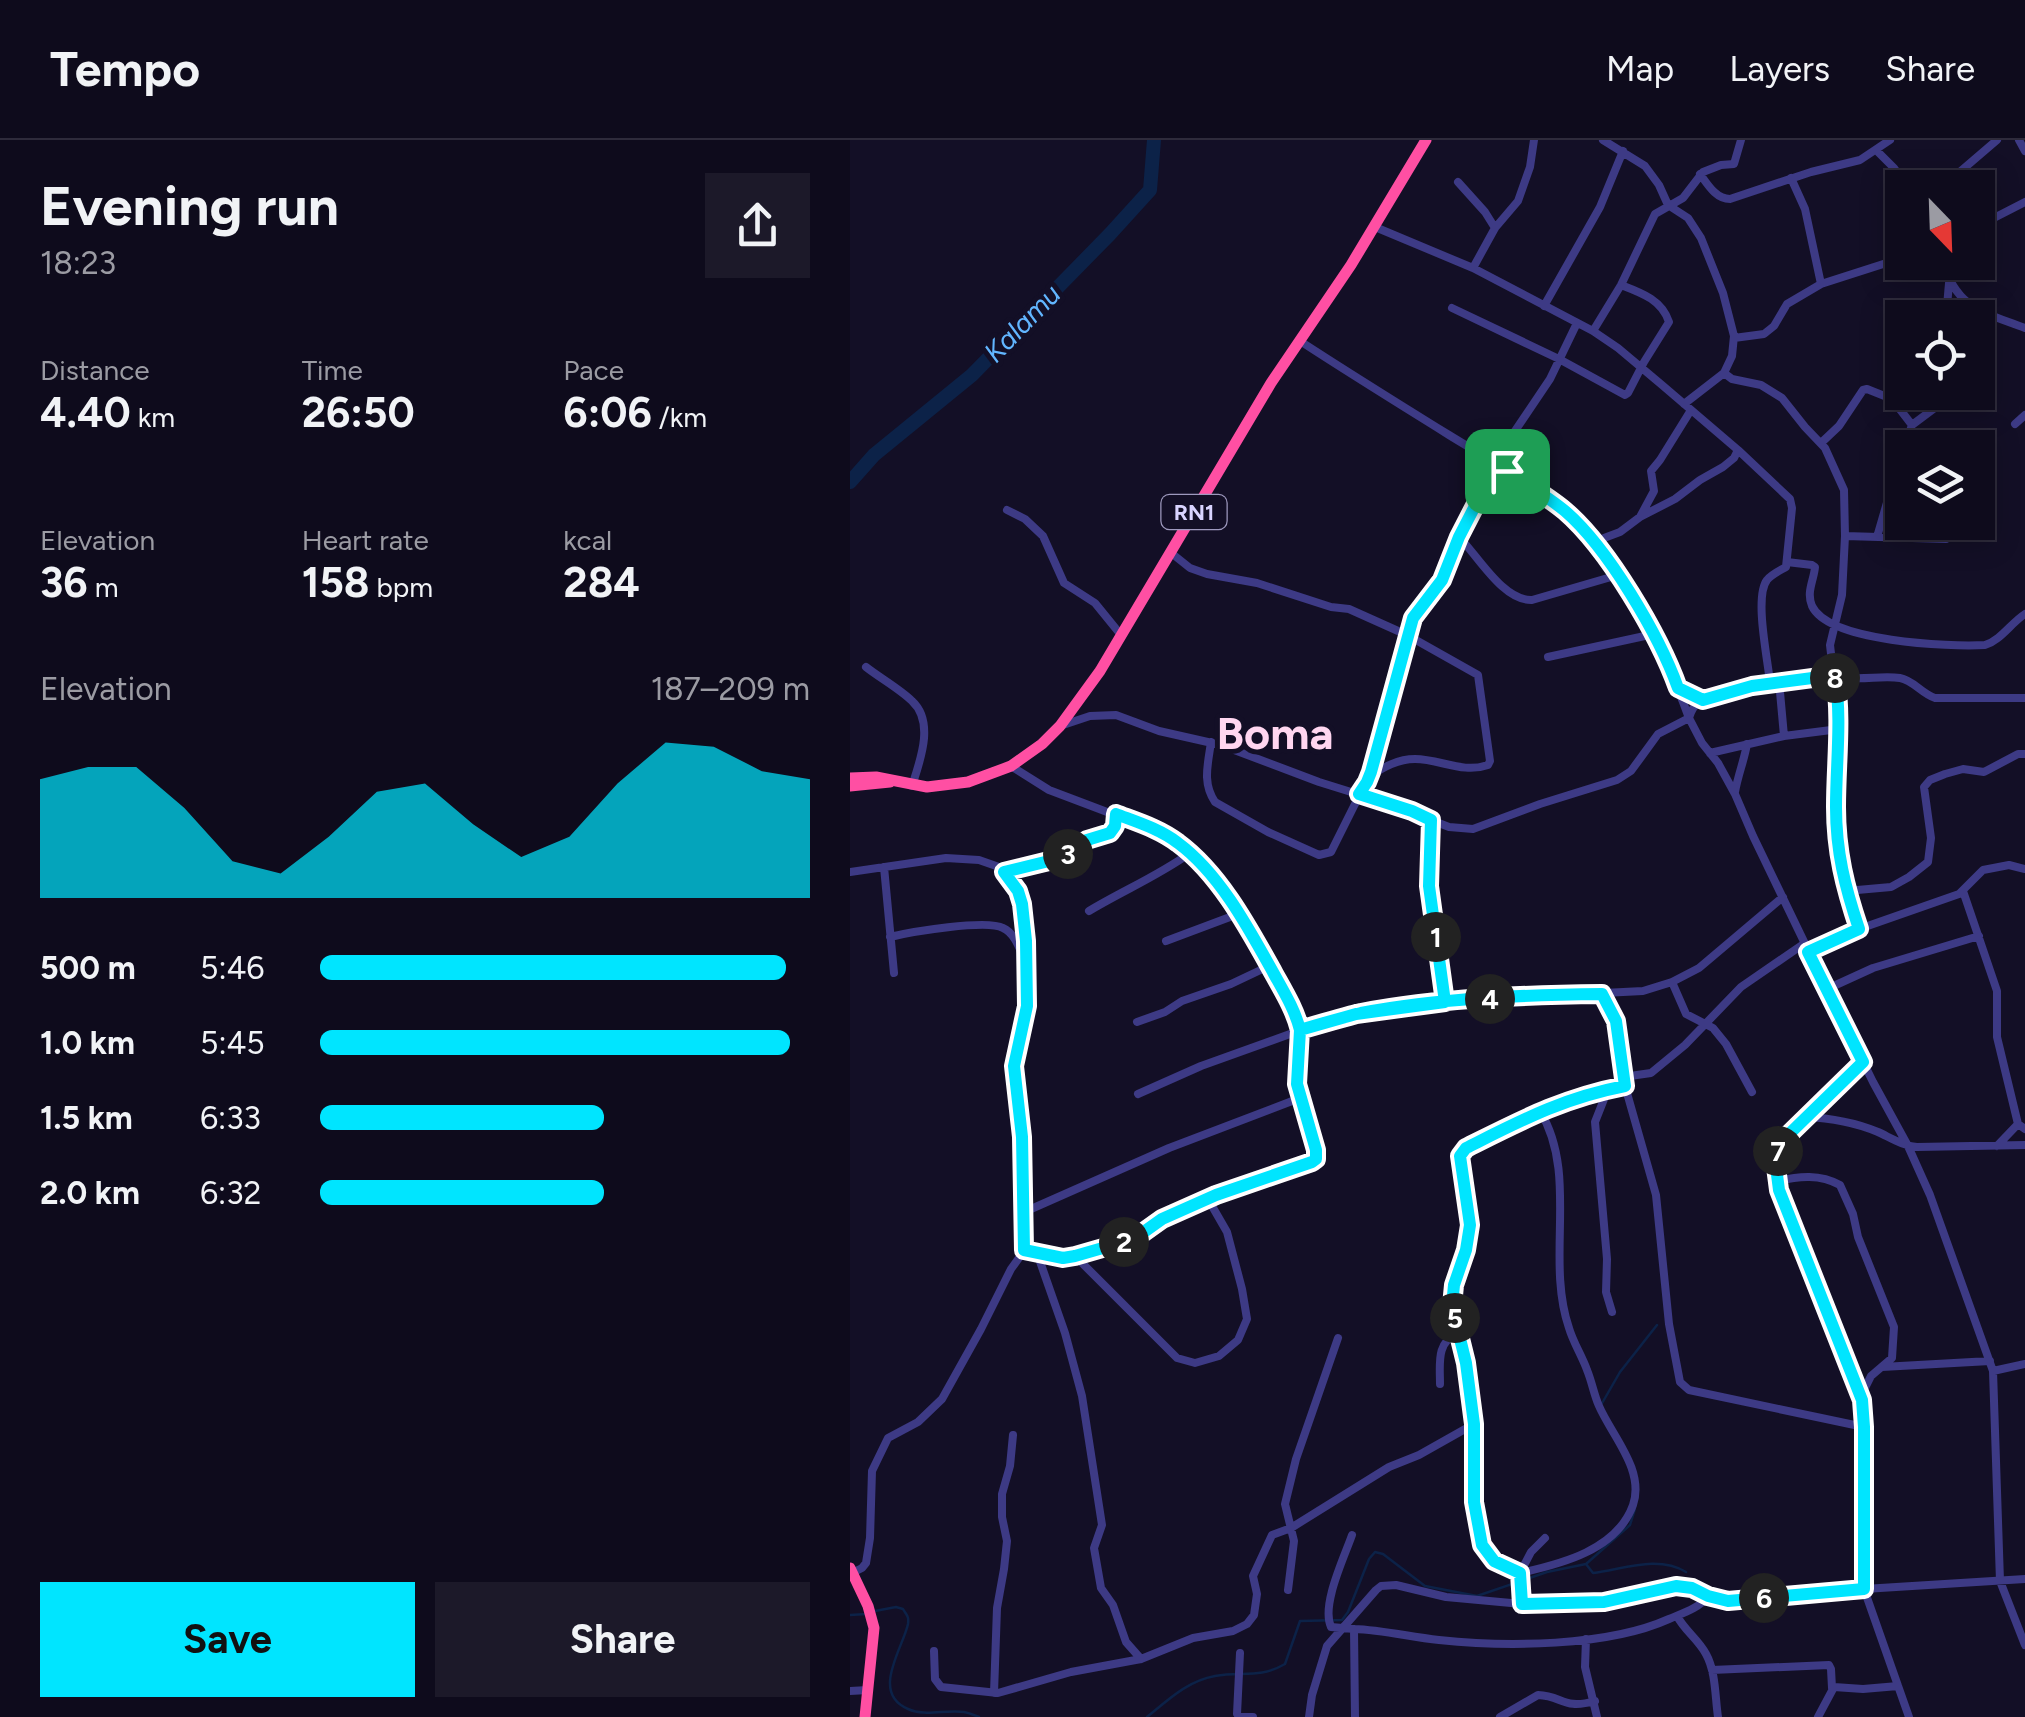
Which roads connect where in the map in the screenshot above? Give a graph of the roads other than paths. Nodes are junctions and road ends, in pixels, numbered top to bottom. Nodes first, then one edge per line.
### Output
1 (1426, 140) edge
2 (1534, 140) edge
3 (1603, 140) edge
4 (1741, 140) edge
5 (1890, 140) edge
6 (1997, 140) edge
7 (2019, 140) edge
8 (1623, 151) junction
9 (1876, 151) junction
10 (2025, 151) edge
11 (1895, 170) edge
12 (1962, 170) edge
13 (1700, 174) junction
14 (1791, 178) junction
15 (1458, 182) dead end
16 (2025, 202) edge
17 (1668, 205) junction
18 (1995, 217) edge
19 (1375, 226) junction
20 (1495, 228) junction
21 (1885, 263) edge
22 (1473, 268) junction
23 (1948, 280) edge
24 (1949, 283) junction
25 (1821, 284) junction
26 (1621, 285) junction
27 (1948, 300) edge
28 (1964, 300) edge
29 (1544, 306) junction
30 (1452, 308) dead end
31 (1995, 317) edge
32 (1576, 323) junction
33 (2024, 326) edge
34 (1593, 331) junction
35 (1734, 338) junction
36 (1300, 341) junction
37 (1559, 359) junction
38 (1640, 369) junction
39 (1724, 373) junction
40 (1687, 407) junction
41 (1932, 410) edge
42 (2025, 415) edge
43 (1912, 424) junction
44 (2015, 424) dead end
45 (1910, 430) edge
46 (1821, 442) junction
47 (1738, 450) junction
48 (1494, 462) junction
49 (1507, 471) junction
50 (1885, 508) edge
51 (1007, 510) dead end
52 (1640, 517) junction
53 (1845, 536) junction
54 (1459, 537) junction
55 (1876, 537) junction
56 (1885, 537) edge
57 (1595, 544) junction
58 (1170, 552) junction
59 (1786, 562) junction
60 (1618, 575) junction
61 (2025, 614) edge
62 (1835, 626) junction
63 (1654, 634) junction
64 (1121, 635) junction
65 (1407, 635) junction
66 (1548, 657) dead end
67 (866, 667) dead end
68 (1835, 675) junction
69 (1775, 682) junction
70 (1678, 688) junction
71 (2025, 698) edge
72 (1703, 700) junction
73 (1078, 703) junction
74 (1090, 716) junction
75 (1689, 718) junction
76 (1060, 726) junction
77 (1838, 729) junction
78 (1784, 736) junction
79 (1212, 742) junction
80 (1746, 744) junction
81 (1710, 753) junction
82 (2025, 754) edge
83 (1011, 766) junction
84 (1370, 776) junction
85 (851, 785) edge
86 (912, 786) junction
87 (1359, 794) junction
88 (1735, 794) junction
89 (1116, 814) junction
90 (1431, 820) junction
91 (1190, 853) junction
92 (884, 866) junction
93 (2025, 869) edge
94 (850, 872) edge
95 (1004, 872) junction
96 (1846, 891) junction
97 (1963, 891) junction
98 (1783, 897) junction
99 (1088, 911) dead end
100 (1238, 914) junction
101 (1859, 929) junction
102 (1979, 936) junction
103 (890, 937) junction
104 (1166, 941) dead end
105 (1806, 948) junction
106 (1026, 962) junction
107 (1269, 966) junction
108 (894, 973) dead end
109 (1672, 982) junction
110 (1827, 989) junction
111 (1602, 994) junction
112 (1445, 1002) junction
113 (1137, 1022) dead end
114 (1706, 1024) junction
115 (1300, 1030) junction
116 (1863, 1062) junction
117 (1624, 1081) junction
118 (1608, 1089) junction
119 (1752, 1092) dead end
120 (1138, 1094) dead end
121 (1300, 1098) junction
122 (1540, 1111) junction
123 (1804, 1118) junction
124 (2022, 1126) edge
125 (2025, 1145) edge
126 (1908, 1146) junction
127 (1997, 1146) junction
128 (1778, 1181) junction
129 (1208, 1199) junction
130 (1022, 1213) junction
131 (1024, 1250) junction
132 (1037, 1253) junction
133 (1075, 1256) junction
134 (1612, 1312) dead end
135 (1458, 1332) junction
136 (1338, 1338) dead end
137 (2025, 1364) edge
138 (1992, 1366) junction
139 (1882, 1367) junction
140 (1440, 1384) dead end
141 (1861, 1396) junction
142 (1474, 1424) junction
143 (1864, 1427) junction
144 (1013, 1435) dead end
145 (1291, 1528) junction
146 (1352, 1536) dead end
147 (1545, 1538) dead end
148 (851, 1570) edge
149 (1520, 1578) junction
150 (2025, 1579) edge
151 (2000, 1581) junction
152 (1864, 1589) junction
153 (1288, 1590) dead end
154 (1708, 1596) junction
155 (1522, 1604) junction
156 (1677, 1616) junction
157 (1340, 1628) junction
158 (1354, 1629) junction
159 (1586, 1639) junction
160 (2025, 1645) edge
161 (934, 1651) dead end
162 (1240, 1653) dead end
163 (1142, 1659) junction
164 (1712, 1670) junction
165 (1898, 1686) junction
166 (1832, 1688) junction
167 (850, 1690) edge
168 (868, 1690) junction
169 (994, 1693) junction
170 (1595, 1701) junction
171 (865, 1717) edge
172 (1253, 1717) edge
173 (1309, 1717) edge
174 (1355, 1717) edge
175 (1500, 1717) edge
176 (1598, 1717) edge
177 (1718, 1717) edge
178 (1818, 1717) edge
179 (1909, 1717) edge

1 - 19 highway, RN1
2 - 20 street
3 - 8 street
4 - 13 street
5 - 9 street
6 - 12 street
7 - 10 street
8 - 17 street
8 - 29 street
9 - 11 street
9 - 14 street
13 - 14 street
13 - 17 street
14 - 25 street
15 - 20 street
16 - 18 street
17 - 26 street
17 - 35 street
19 - 22 street
19 - 36 highway, RN1
20 - 22 street
21 - 25 street
22 - 29 street
23 - 24 street
24 - 27 street
24 - 28 street
25 - 35 street
26 - 34 street
26 - 38 street
29 - 32 street
30 - 37 street
31 - 33 street
32 - 34 street
32 - 37 street
34 - 38 street
35 - 39 street
36 - 48 street
36 - 58 highway, RN1
37 - 38 street
37 - 48 street
38 - 40 street
39 - 40 street
39 - 46 street
40 - 47 street
40 - 52 street
41 - 43 street
42 - 44 street
43 - 45 street
43 - 46 street
46 - 53 street
47 - 52 street
47 - 59 street
48 - 49 street
49 - 54 street
49 - 57 street
50 - 55 street
51 - 64 street
52 - 57 street
53 - 55 street
53 - 62 street
54 - 60 street
54 - 65 street
55 - 56 street
57 - 60 street
58 - 64 highway, RN1
58 - 65 street
59 - 62 street
59 - 69 street
60 - 63 street
61 - 62 street
62 - 68 street
63 - 66 street
63 - 70 street
64 - 73 highway, RN1
65 - 84 street
65 - 84 street
67 - 86 street
68 - 69 street
68 - 71 street
68 - 77 street
69 - 72 street
69 - 78 street
70 - 72 street
70 - 75 street
72 - 75 street
73 - 74 street
73 - 76 highway, RN1
74 - 76 street
74 - 79 street
75 - 81 street
75 - 90 street
76 - 83 highway, RN1
77 - 78 street
77 - 96 street
78 - 80 street
79 - 87 street
79 - 87 street
80 - 81 street
80 - 88 street
81 - 88 street
82 - 96 street
83 - 86 highway, RN1
83 - 89 street
84 - 87 street
85 - 86 highway, RN1
87 - 90 street
88 - 98 street
89 - 91 street
89 - 95 street
90 - 112 street
91 - 99 street
91 - 100 street
92 - 94 street
92 - 95 street
92 - 103 street
93 - 97 street
95 - 106 street
96 - 101 street
97 - 101 street
97 - 102 street
98 - 105 street
98 - 109 street
100 - 104 street
100 - 107 street
101 - 105 street
102 - 110 street
102 - 124 street
103 - 106 street
103 - 108 street
105 - 110 street
105 - 114 street
106 - 130 street
107 - 113 street
107 - 115 street
109 - 111 street
109 - 114 street
110 - 116 street
111 - 112 street
111 - 117 street
112 - 115 street
114 - 117 street
114 - 119 street
115 - 120 street
115 - 121 street
116 - 123 street
116 - 126 street
117 - 118 street
117 - 143 street
118 - 122 street
118 - 134 street
121 - 129 street
121 - 130 street
122 - 135 street
122 - 149 street
123 - 126 street
123 - 128 street
124 - 127 street
125 - 127 street
126 - 127 street
126 - 138 street
128 - 139 street
128 - 141 street
129 - 133 street
129 - 133 street
130 - 131 street
131 - 132 street
131 - 148 street
132 - 133 street
132 - 163 street
135 - 140 street
135 - 142 street
136 - 145 street
137 - 138 street
138 - 139 street
138 - 151 street
139 - 141 street
141 - 143 street
142 - 145 street
142 - 149 street
143 - 152 street
144 - 169 street
145 - 153 street
145 - 163 street
146 - 157 street
147 - 149 street
148 - 168 highway
149 - 155 street
150 - 151 street
151 - 152 street
151 - 160 street
152 - 154 street
152 - 165 street
154 - 155 street
154 - 156 street
155 - 157 street
156 - 159 street
156 - 164 street
157 - 158 street
157 - 173 street
158 - 159 street
158 - 174 street
159 - 170 street
161 - 169 street
162 - 172 street
163 - 169 street
164 - 166 street
164 - 177 street
165 - 166 street
165 - 179 street
166 - 178 street
167 - 168 street
168 - 171 highway
170 - 175 street
170 - 176 street

